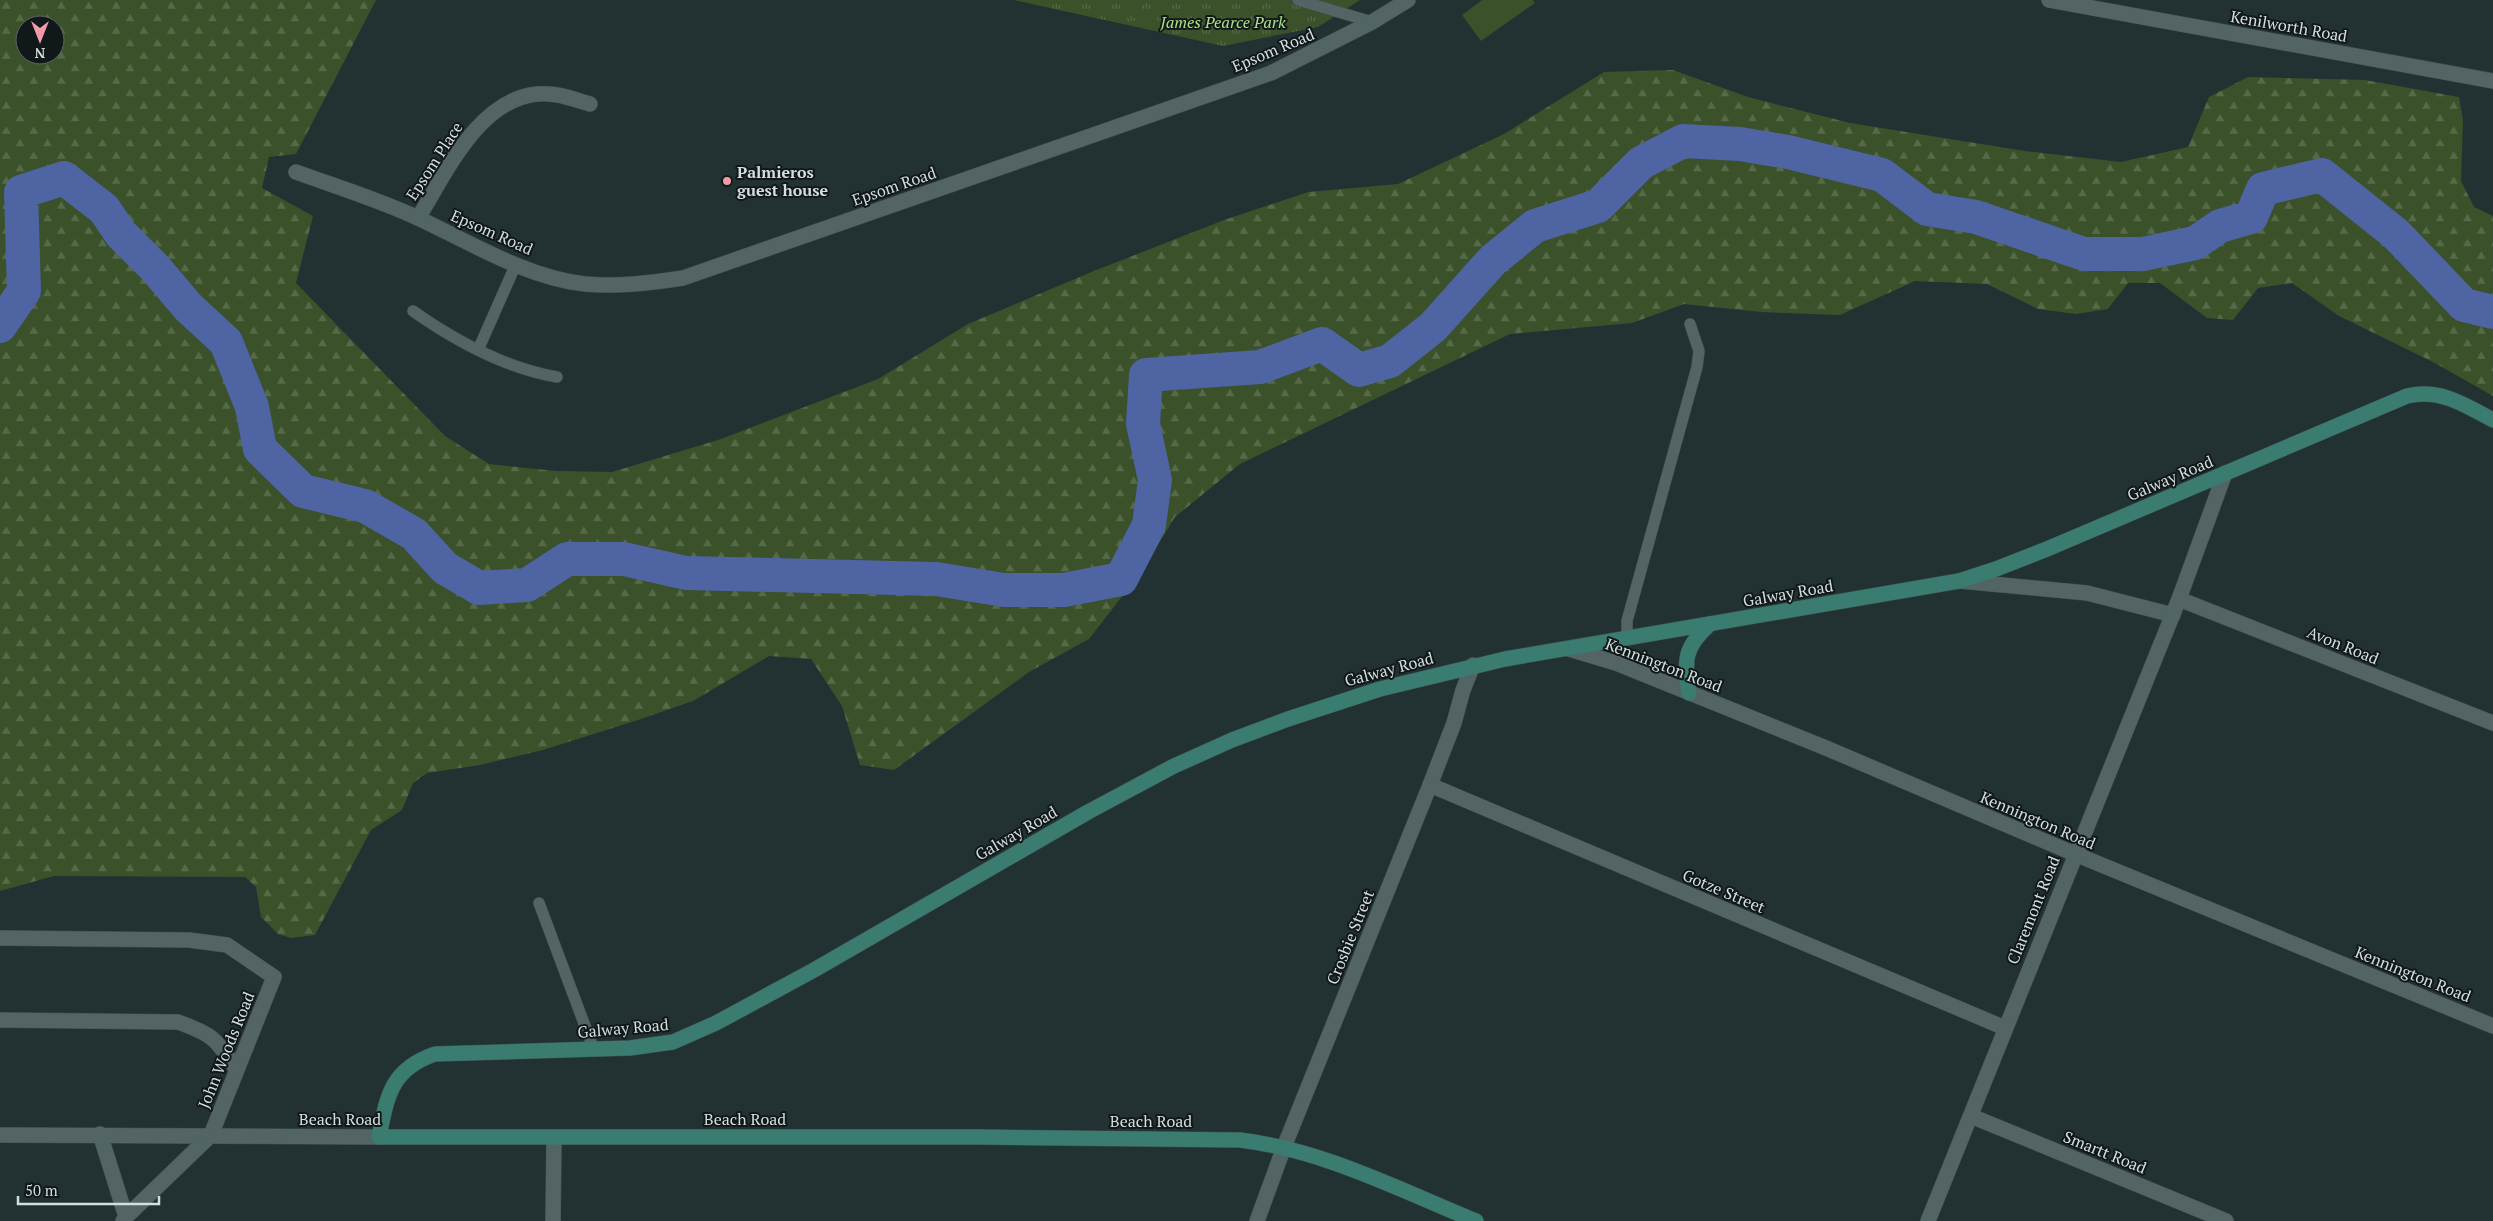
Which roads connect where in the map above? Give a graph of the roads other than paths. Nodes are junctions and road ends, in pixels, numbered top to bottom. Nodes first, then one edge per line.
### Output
1 (1298, 0) edge
2 (1408, 0) edge
3 (2049, 0) edge
4 (1372, 22) junction
5 (2493, 81) edge
6 (590, 104) dead end
7 (296, 172) dead end
8 (418, 218) junction
9 (516, 264) junction
10 (413, 311) dead end
11 (1690, 324) dead end
12 (478, 350) junction
13 (557, 377) dead end
14 (2493, 420) edge
15 (2225, 473) junction
16 (1959, 581) junction
17 (2179, 600) junction
18 (2172, 615) junction
19 (1710, 624) junction
20 (1627, 639) junction
21 (1569, 649) junction
22 (1473, 666) junction
23 (1689, 693) junction
24 (2493, 723) edge
25 (1430, 786) junction
26 (2075, 854) junction
27 (539, 903) dead end
28 (0, 938) edge
29 (0, 1020) edge
30 (2493, 1026) edge
31 (2005, 1028) junction
32 (594, 1050) junction
33 (236, 1070) junction
34 (1971, 1116) junction
35 (100, 1134) junction
36 (0, 1135) edge
37 (210, 1135) junction
38 (379, 1137) junction
39 (554, 1137) junction
40 (1284, 1147) junction
41 (125, 1219) edge
42 (553, 1221) edge
43 (1257, 1221) edge
44 (1476, 1221) edge
45 (1928, 1221) edge
46 (2226, 1221) edge

1 - 4 lane
2 - 4 street, Epsom Road
3 - 5 street, Kenilworth Road
4 - 9 street, Epsom Road
6 - 8 street, Epsom Place
7 - 8 street, Epsom Road
8 - 9 street, Epsom Road
9 - 12 lane
10 - 12 lane
11 - 20 lane
12 - 13 lane
14 - 15 street, Galway Road
15 - 16 street, Galway Road
15 - 17 street, Claremont Road
16 - 18 street
16 - 19 street, Galway Road
17 - 18 street, Claremont Road
17 - 24 street, Avon Road
18 - 26 street, Claremont Road
19 - 20 street, Galway Road
19 - 23 street
20 - 21 street, Galway Road
21 - 22 street, Galway Road
21 - 23 street, Kennington Road
22 - 25 street, Crosbie Street
22 - 32 street, Galway Road
23 - 26 street, Kennington Road
25 - 31 street, Gotze Street
25 - 40 street, Crosbie Street
26 - 30 street, Kennington Road
26 - 31 street, Claremont Road
27 - 32 lane
28 - 33 street, John Woods Road
29 - 33 street
31 - 34 street, Claremont Road
32 - 38 street, Galway Road
33 - 37 street, John Woods Road
34 - 45 street, Claremont Road
34 - 46 street, Smartt Road
35 - 36 street, Beach Road
35 - 37 street, Beach Road
35 - 41 street
37 - 38 street, Beach Road
37 - 41 street
38 - 39 street, Beach Road
39 - 40 street, Beach Road
39 - 42 street
40 - 43 street, Crosbie Street
40 - 44 street, Beach Road

